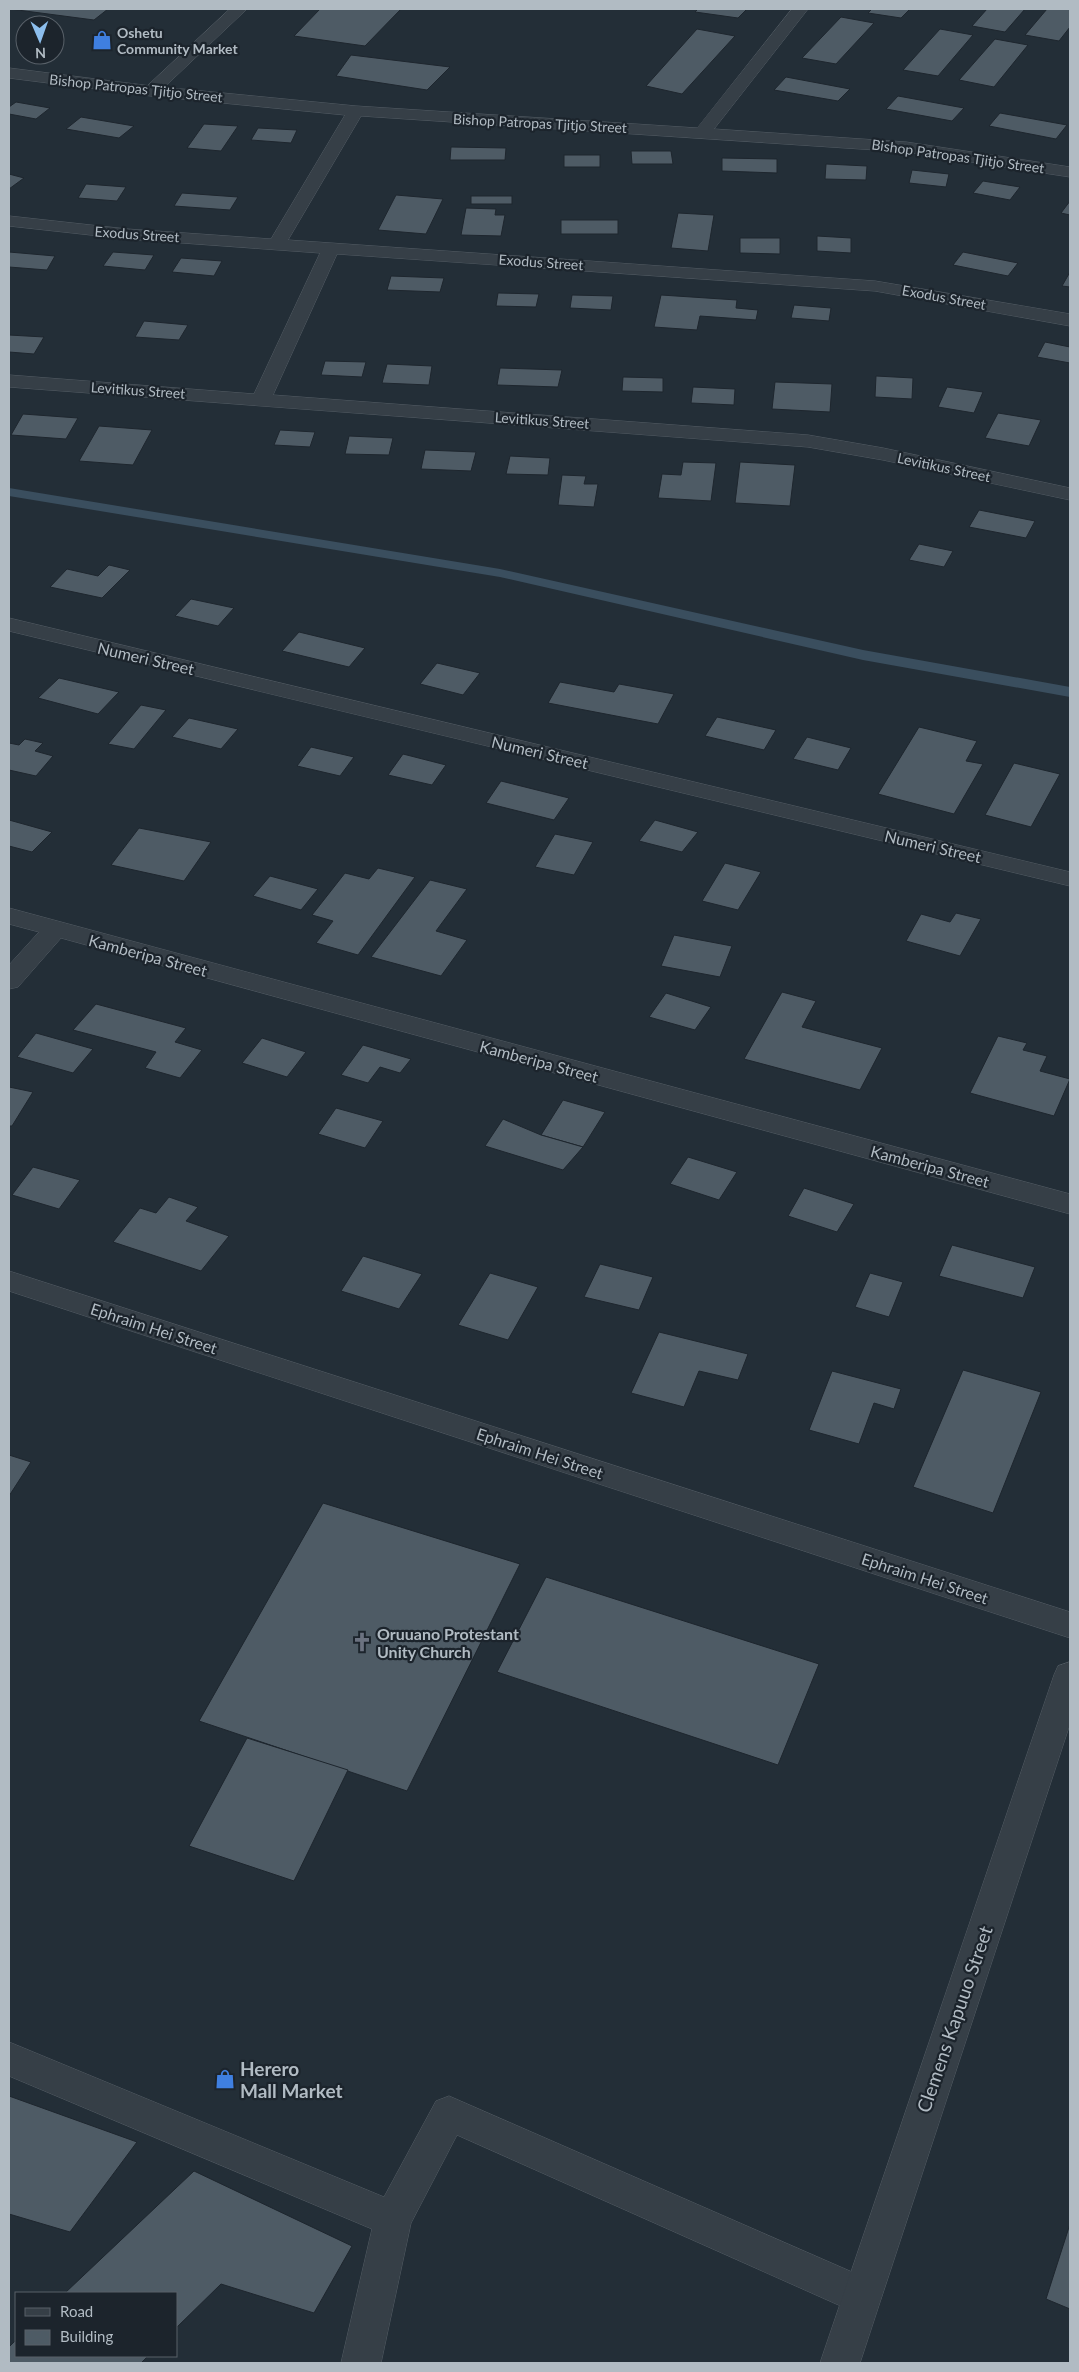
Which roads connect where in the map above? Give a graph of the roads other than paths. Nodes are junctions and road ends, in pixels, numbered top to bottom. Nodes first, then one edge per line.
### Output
1 (239, 9) edge
2 (800, 9) edge
3 (9, 73) edge
4 (151, 91) junction
5 (356, 111) junction
6 (703, 132) junction
7 (1070, 172) edge
8 (9, 221) edge
9 (277, 244) junction
10 (331, 248) junction
11 (1070, 320) edge
12 (9, 381) edge
13 (261, 399) junction
14 (1070, 494) edge
15 (9, 625) edge
16 (1070, 879) edge
17 (9, 916) edge
18 (54, 930) junction
19 (9, 981) edge
20 (1070, 1204) edge
21 (9, 1281) edge
22 (1070, 1625) edge
23 (1070, 1675) edge
24 (9, 2059) edge
25 (393, 2219) junction
26 (861, 2296) junction
27 (361, 2363) edge
28 (840, 2363) edge

1 - 4 street
2 - 6 street
3 - 4 street, Bishop Patropas Tjitjo Street
4 - 5 street, Bishop Patropas Tjitjo Street
5 - 6 street, Bishop Patropas Tjitjo Street
5 - 9 street
6 - 7 street, Bishop Patropas Tjitjo Street
8 - 9 street, Exodus Street
9 - 10 street, Exodus Street
10 - 11 street, Exodus Street
10 - 13 street
12 - 13 street, Levitikus Street
13 - 14 street, Levitikus Street
15 - 16 street, Numeri Street
17 - 18 street, Kamberipa Street
18 - 19 street
18 - 20 street, Kamberipa Street
21 - 22 street, Ephraim Hei Street
23 - 26 street, Clemens Kapuuo Street
24 - 25 street
25 - 26 street
25 - 27 street
26 - 28 street, Clemens Kapuuo Street

